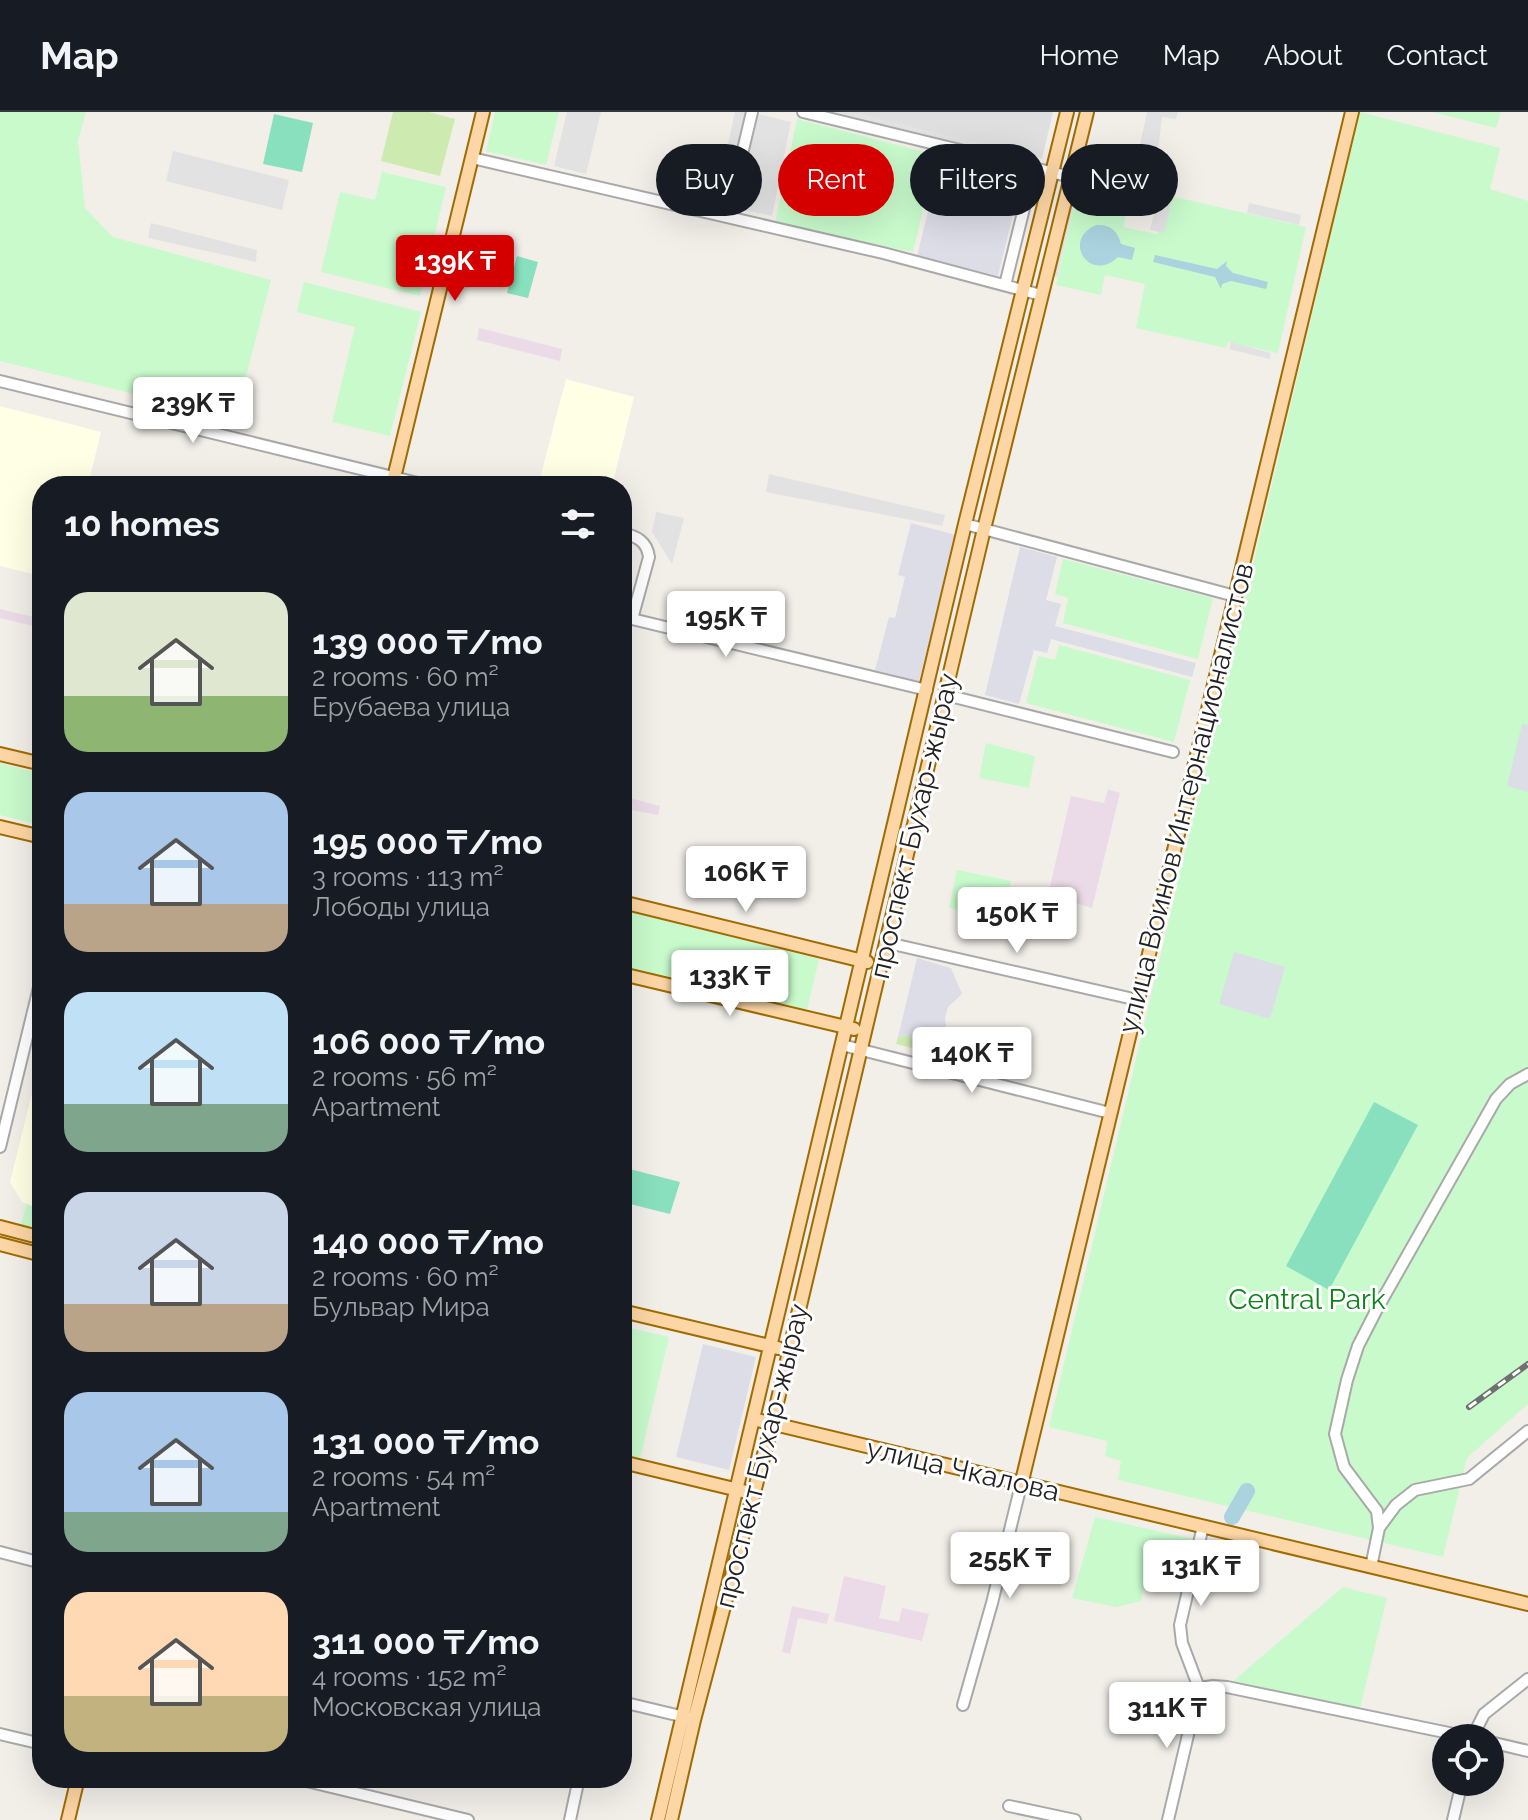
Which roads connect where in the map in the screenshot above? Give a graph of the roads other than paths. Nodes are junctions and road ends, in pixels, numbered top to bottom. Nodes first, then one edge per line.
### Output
1 (483, 112) edge
2 (752, 112) edge
3 (803, 112) edge
4 (1067, 112) edge
5 (1087, 112) edge
6 (1352, 112) edge
7 (935, 144) edge
8 (1079, 144) edge
9 (472, 158) junction
10 (1045, 171) edge
11 (1051, 173) junction
12 (1061, 175) edge
13 (1022, 216) edge
14 (1061, 216) edge
15 (727, 217) junction
16 (1005, 285) junction
17 (1023, 290) junction
18 (1041, 295) junction
19 (0, 381) edge
20 (373, 476) edge
21 (394, 476) edge
22 (965, 524) junction
23 (984, 529) junction
24 (632, 536) edge
25 (1235, 596) junction
26 (632, 619) edge
27 (632, 619) edge
28 (927, 690) junction
29 (946, 695) junction
30 (1173, 752) dead end
31 (0, 754) edge
32 (32, 762) edge
33 (0, 827) edge
34 (32, 835) edge
35 (632, 904) edge
36 (888, 943) junction
37 (862, 960) junction
38 (882, 966) junction
39 (632, 976) edge
40 (1138, 1000) junction
41 (32, 1016) edge
42 (846, 1027) junction
43 (865, 1032) junction
44 (842, 1045) junction
45 (860, 1049) junction
46 (1528, 1074) edge
47 (1110, 1113) junction
48 (0, 1147) edge
49 (0, 1227) edge
50 (32, 1235) edge
51 (0, 1244) edge
52 (32, 1252) edge
53 (632, 1313) edge
54 (770, 1346) junction
55 (789, 1351) junction
56 (753, 1419) junction
57 (772, 1424) junction
58 (1528, 1431) edge
59 (632, 1464) edge
60 (1021, 1485) junction
61 (736, 1489) junction
62 (755, 1494) junction
63 (1203, 1526) junction
64 (1379, 1528) junction
65 (0, 1552) edge
66 (32, 1560) edge
67 (1371, 1567) junction
68 (1528, 1604) edge
69 (1528, 1679) edge
70 (1199, 1688) junction
71 (632, 1704) edge
72 (963, 1705) dead end
73 (689, 1718) junction
74 (1479, 1724) edge
75 (1432, 1730) edge
76 (0, 1734) edge
77 (32, 1742) edge
78 (1504, 1745) edge
79 (1528, 1751) edge
80 (76, 1788) edge
81 (335, 1788) edge
82 (577, 1788) edge
83 (1459, 1796) edge
84 (1009, 1806) dead end
85 (68, 1820) edge
86 (468, 1820) edge
87 (570, 1820) edge
88 (658, 1820) edge
89 (671, 1820) edge
90 (1075, 1820) edge
91 (1168, 1820) edge
92 (1453, 1820) edge

1 - 9 main road
2 - 15 street
3 - 7 street
4 - 11 main road, проспект Бухар-жырау
5 - 8 main road, проспект Бухар-жырау
6 - 25 main road, улица Воинов Интернационалистов
9 - 15 street
9 - 21 main road
10 - 11 street
11 - 12 street
11 - 17 main road, проспект Бухар-жырау
13 - 16 street
14 - 18 main road, проспект Бухар-жырау
15 - 16 street
16 - 17 street
17 - 18 street
17 - 22 main road, проспект Бухар-жырау
18 - 23 main road, проспект Бухар-жырау
19 - 20 street
22 - 23 street
22 - 28 main road, проспект Бухар-жырау
23 - 25 street
23 - 29 main road, проспект Бухар-жырау
24 - 26 street
25 - 40 main road, улица Воинов Интернационалистов
27 - 28 street
28 - 37 main road, проспект Бухар-жырау
29 - 30 street
29 - 36 main road, проспект Бухар-жырау
31 - 32 main road
33 - 34 main road
35 - 37 main road
36 - 38 main road, проспект Бухар-жырау
36 - 40 street
37 - 38 main road
37 - 42 main road, проспект Бухар-жырау
38 - 43 main road, проспект Бухар-жырау
39 - 42 main road
40 - 47 main road, улица Воинов Интернационалистов
41 - 48 street
42 - 43 main road
42 - 44 main road, проспект Бухар-жырау
43 - 45 main road, проспект Бухар-жырау
44 - 45 street
44 - 54 main road, проспект Бухар-жырау
45 - 47 street
45 - 55 main road, проспект Бухар-жырау
46 - 64 street
47 - 60 main road, улица Воинов Интернационалистов
49 - 50 main road
51 - 52 main road
53 - 54 main road
54 - 55 main road
54 - 56 main road, проспект Бухар-жырау
55 - 57 main road, проспект Бухар-жырау
56 - 57 main road, улица Чкалова
56 - 61 main road, проспект Бухар-жырау
57 - 60 main road, улица Чкалова
57 - 62 main road, проспект Бухар-жырау
58 - 64 street
59 - 61 main road
60 - 63 main road, улица Чкалова
60 - 72 street
61 - 62 main road
61 - 73 main road, проспект Бухар-жырау
62 - 73 main road, проспект Бухар-жырау
63 - 67 main road, улица Чкалова
63 - 70 street
64 - 67 street
65 - 66 street
67 - 68 main road, улица Чкалова
69 - 74 street
70 - 75 street
70 - 91 street
71 - 73 street
73 - 88 main road, проспект Бухар-жырау
73 - 89 main road, проспект Бухар-жырау
76 - 77 street
78 - 79 street
80 - 85 main road
81 - 86 street
82 - 87 street
83 - 92 street
84 - 90 street

